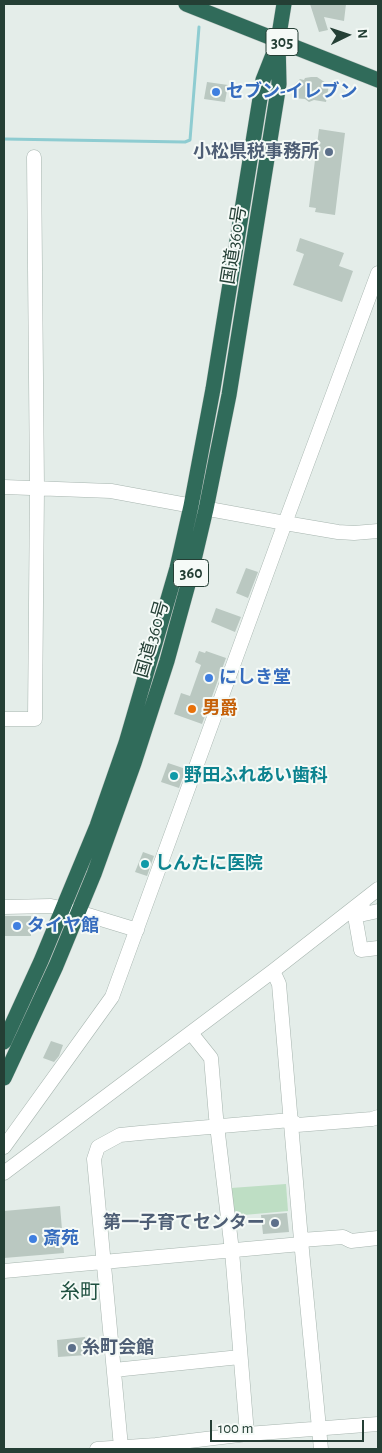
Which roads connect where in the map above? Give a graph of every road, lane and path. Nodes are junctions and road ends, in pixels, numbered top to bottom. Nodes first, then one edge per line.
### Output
1 (186, 4) edge
2 (284, 4) edge
3 (278, 41) junction
4 (378, 80) edge
5 (34, 157) dead end
6 (378, 273) edge
7 (4, 487) edge
8 (37, 488) junction
9 (199, 508) junction
10 (284, 523) junction
11 (378, 531) edge
12 (4, 719) edge
13 (378, 889) edge
14 (364, 900) junction
15 (4, 907) edge
16 (71, 910) junction
17 (378, 911) edge
18 (355, 916) junction
19 (137, 930) junction
20 (378, 948) edge
21 (273, 971) junction
22 (191, 1033) junction
23 (4, 1042) edge
24 (4, 1078) edge
25 (378, 1117) edge
26 (291, 1120) junction
27 (217, 1126) junction
28 (4, 1147) edge
29 (4, 1173) edge
30 (378, 1238) edge
31 (301, 1242) junction
32 (232, 1250) junction
33 (105, 1263) junction
34 (4, 1271) edge
35 (240, 1357) junction
36 (114, 1370) junction
37 (378, 1424) edge
38 (319, 1429) junction
39 (247, 1434) junction
40 (121, 1447) junction
41 (156, 1447) edge
42 (97, 1449) edge
43 (321, 1449) edge

1 - 3 highway, 305
2 - 3 highway, 国道360号 / 360
3 - 4 highway, 305
3 - 9 highway, 国道360号 / 360
5 - 8 street
6 - 10 street
7 - 8 street
8 - 9 street
8 - 12 street
9 - 10 street
9 - 16 highway, 国道360号 / 360
10 - 11 street
10 - 19 street
13 - 14 street
14 - 18 street
14 - 21 street
15 - 16 street
16 - 19 street
16 - 23 highway, 国道360号 / 360
16 - 24 highway, 国道360号 / 360
17 - 18 street
18 - 20 street
19 - 28 street
21 - 22 street
21 - 26 street
22 - 27 street
22 - 29 street
25 - 26 street
26 - 27 street
26 - 31 street
27 - 32 street
27 - 33 street
30 - 31 street
31 - 32 street
31 - 38 street
32 - 33 street
32 - 35 street
33 - 34 street
33 - 36 street
35 - 36 street
35 - 39 street
36 - 40 street
37 - 38 street
38 - 39 street
38 - 43 street
39 - 41 street
40 - 41 street
40 - 42 street

